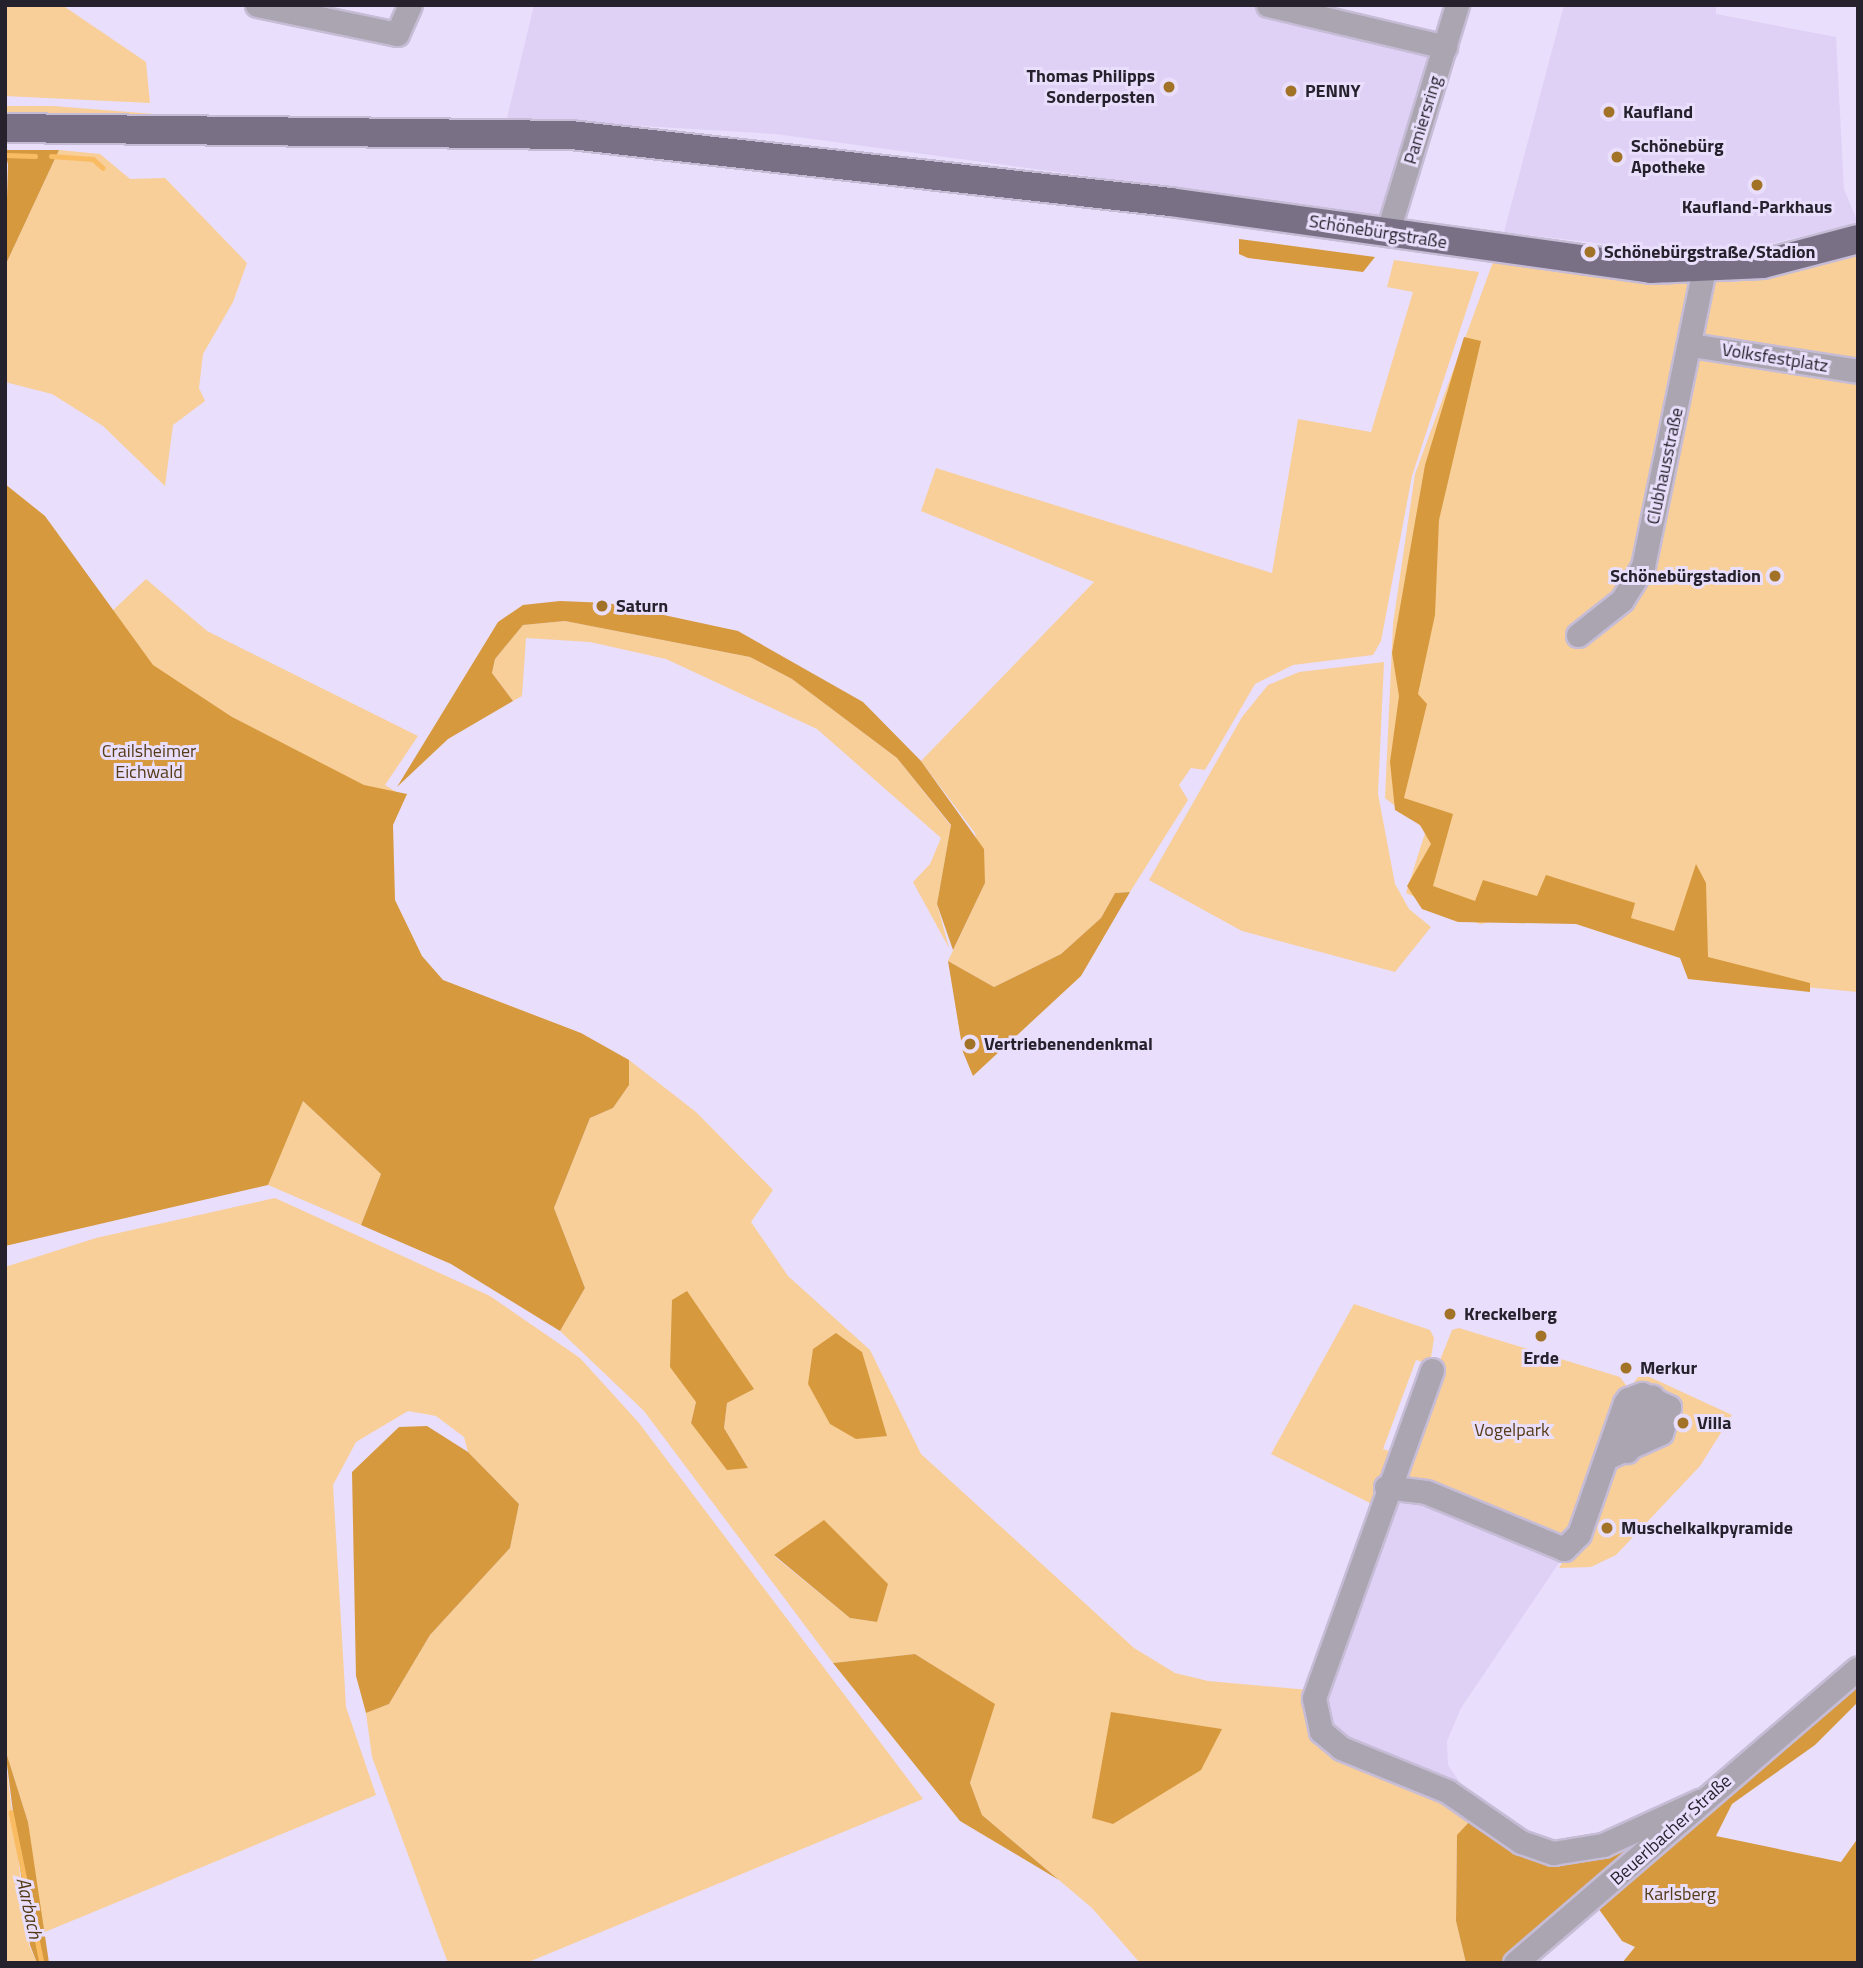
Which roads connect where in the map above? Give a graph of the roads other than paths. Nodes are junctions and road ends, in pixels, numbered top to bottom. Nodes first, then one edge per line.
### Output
1 (257, 5) edge
2 (410, 5) edge
3 (1268, 5) edge
4 (1457, 5) edge
5 (1445, 47) junction
6 (5, 128) edge
7 (1387, 234) junction
8 (1858, 239) edge
9 (1704, 270) junction
10 (1691, 345) junction
11 (1858, 371) edge
12 (1578, 635) dead end
13 (1432, 1370) dead end
14 (1617, 1455) junction
15 (1386, 1487) junction
16 (1858, 1668) edge
17 (1699, 1801) junction
18 (1515, 1963) edge

1 - 2 street
3 - 5 street
4 - 5 street, Pamiersring
5 - 7 street, Pamiersring
6 - 7 main road, Schönebürgstraße
7 - 9 main road, Schönebürgstraße
8 - 9 main road, Schönebürgstraße
9 - 10 street, Clubhausstraße
10 - 11 street, Volksfestplatz
10 - 12 street, Clubhausstraße
13 - 15 street
14 - 14 street
14 - 15 street
15 - 17 street
16 - 17 street, Beuerlbacher Straße
17 - 18 street, Beuerlbacher Straße

